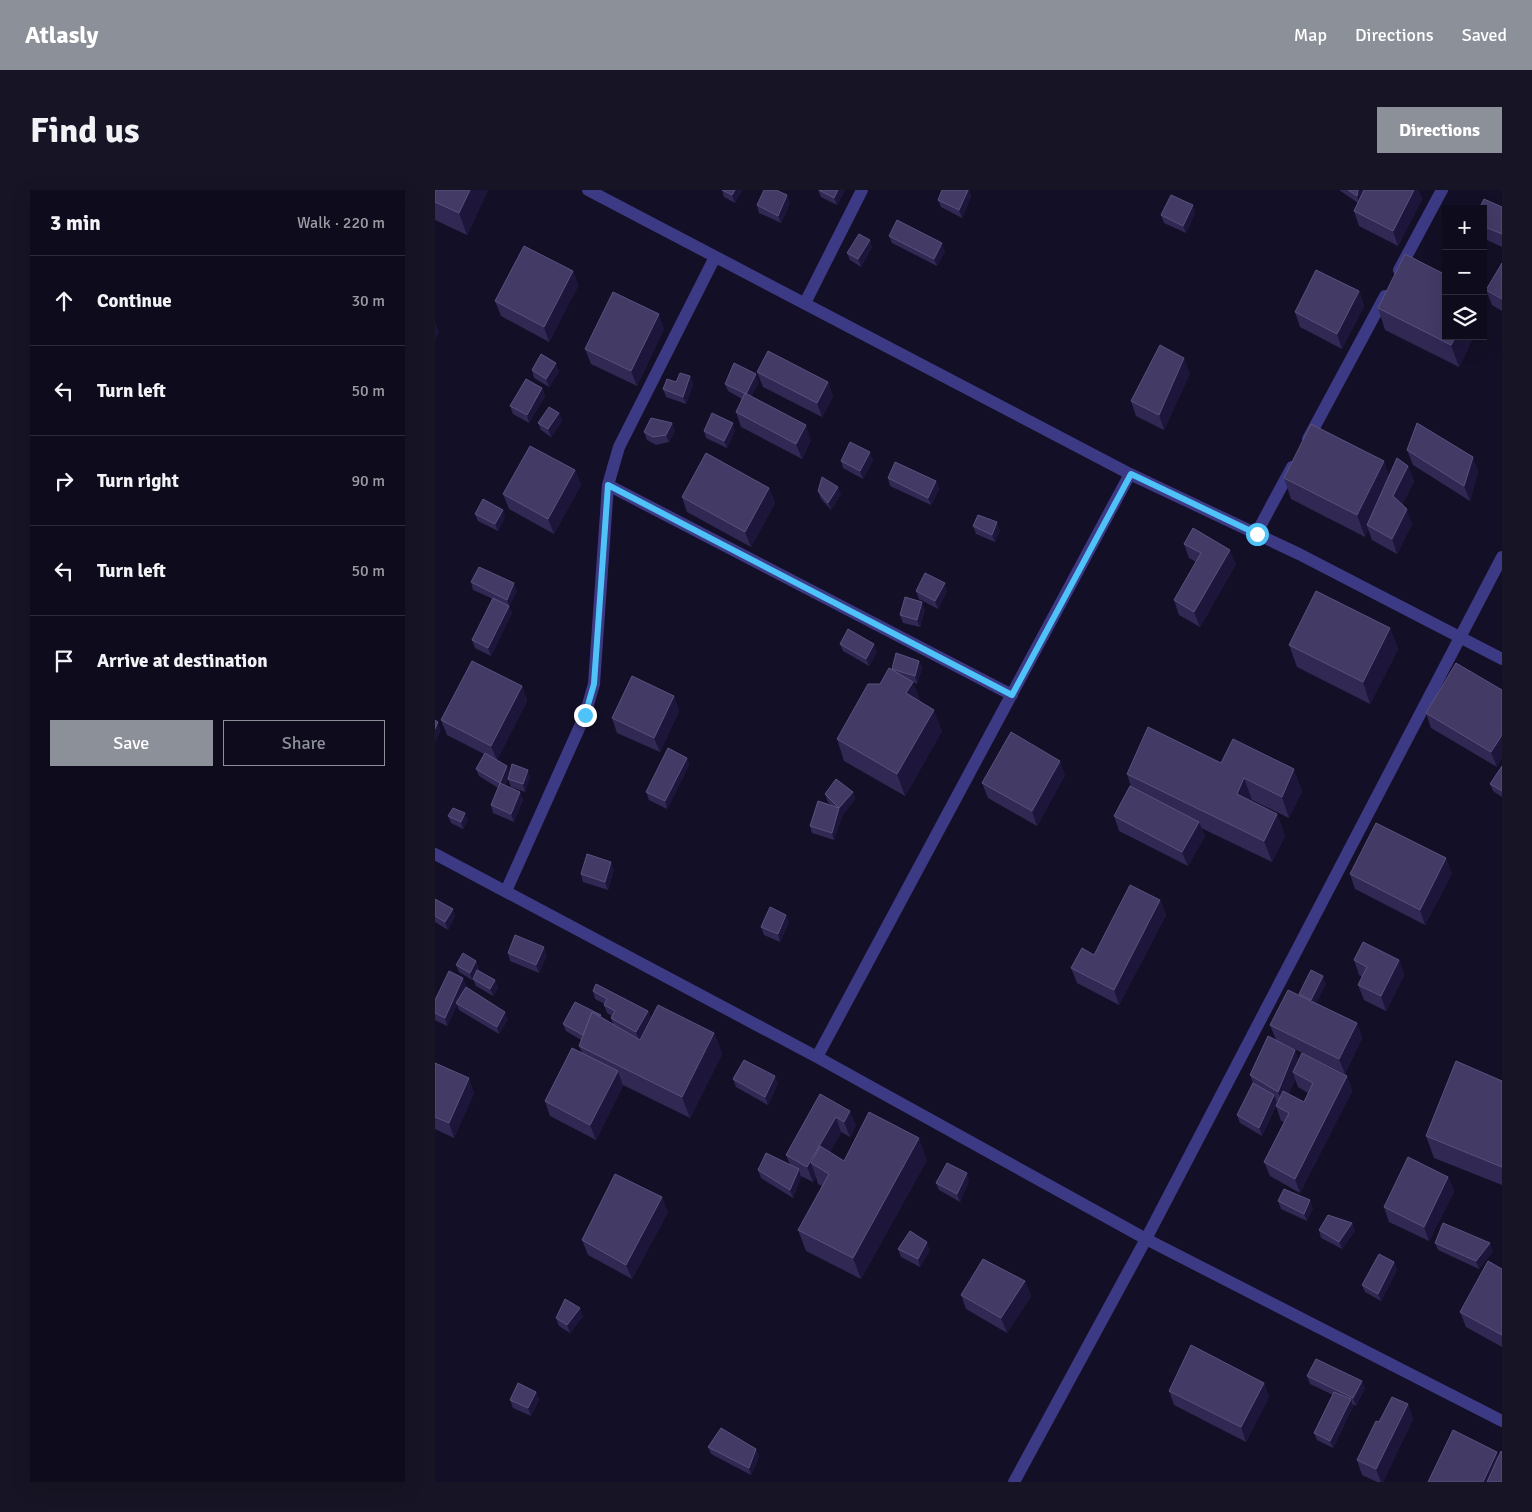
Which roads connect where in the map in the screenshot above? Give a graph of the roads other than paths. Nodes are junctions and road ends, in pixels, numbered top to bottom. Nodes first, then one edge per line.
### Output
1 (588, 190) edge
2 (862, 190) edge
3 (1442, 190) edge
4 (715, 257) junction
5 (805, 303) junction
6 (1131, 474) junction
7 (608, 485) junction
8 (1257, 534) junction
9 (1502, 558) edge
10 (1461, 638) junction
11 (1502, 659) edge
12 (1012, 695) junction
13 (435, 854) edge
14 (506, 892) junction
15 (817, 1057) junction
16 (1146, 1239) junction
17 (1502, 1421) edge
18 (1014, 1482) edge

1 - 4 street
2 - 5 street
3 - 8 street
4 - 5 street
4 - 7 street
5 - 6 street
6 - 8 street
6 - 12 street
7 - 12 street
7 - 14 street
8 - 10 street
9 - 10 street
10 - 11 street
10 - 16 street
12 - 15 street
13 - 14 street
14 - 15 street
15 - 16 street
16 - 17 street
16 - 18 street

